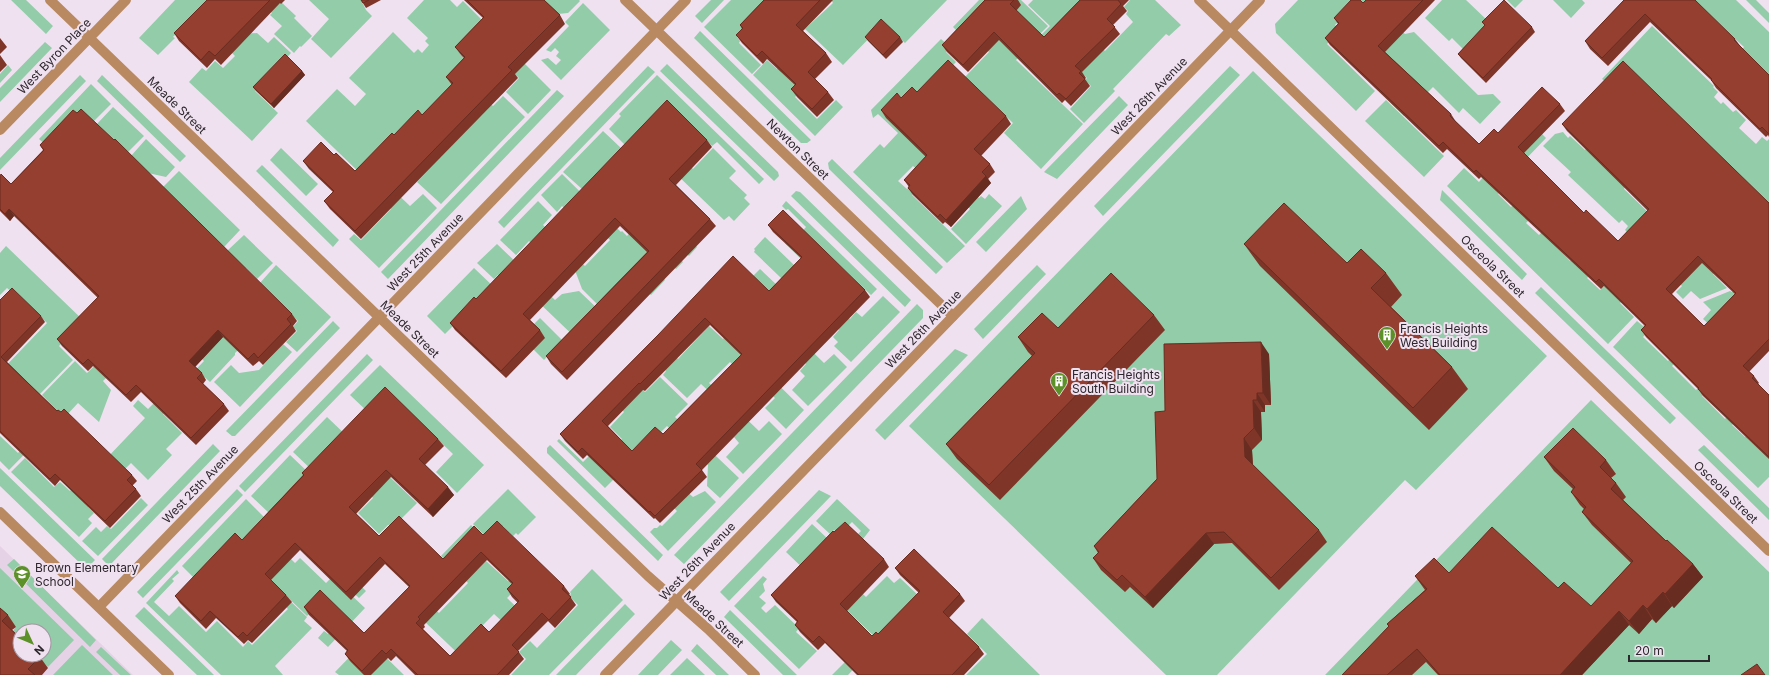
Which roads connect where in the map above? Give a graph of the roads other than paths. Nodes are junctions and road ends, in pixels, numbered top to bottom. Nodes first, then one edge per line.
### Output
1 (50, 0) edge
2 (126, 0) edge
3 (626, 0) edge
4 (686, 0) edge
5 (1199, 0) edge
6 (1260, 0) edge
7 (657, 30) junction
8 (1230, 30) junction
9 (89, 38) junction
10 (0, 130) edge
11 (954, 316) junction
12 (379, 317) junction
13 (1, 513) edge
14 (1769, 552) edge
15 (677, 601) junction
16 (99, 607) junction
17 (169, 675) edge
18 (605, 675) edge
19 (755, 675) edge

1 - 9 street, Meade Street
2 - 9 street, West Byron Place
3 - 7 street, Newton Street
4 - 7 street, West 25th Avenue
5 - 8 street, Osceola Street
6 - 8 street, West 26th Avenue
7 - 11 street, Newton Street
7 - 12 street, West 25th Avenue
8 - 11 street, West 26th Avenue
8 - 14 street, Osceola Street
9 - 10 street, West Byron Place
9 - 12 street, Meade Street
11 - 15 street, West 26th Avenue
12 - 15 street, Meade Street
12 - 16 street, West 25th Avenue
13 - 16 street
15 - 18 street, West 26th Avenue
15 - 19 street, Meade Street
16 - 17 street

